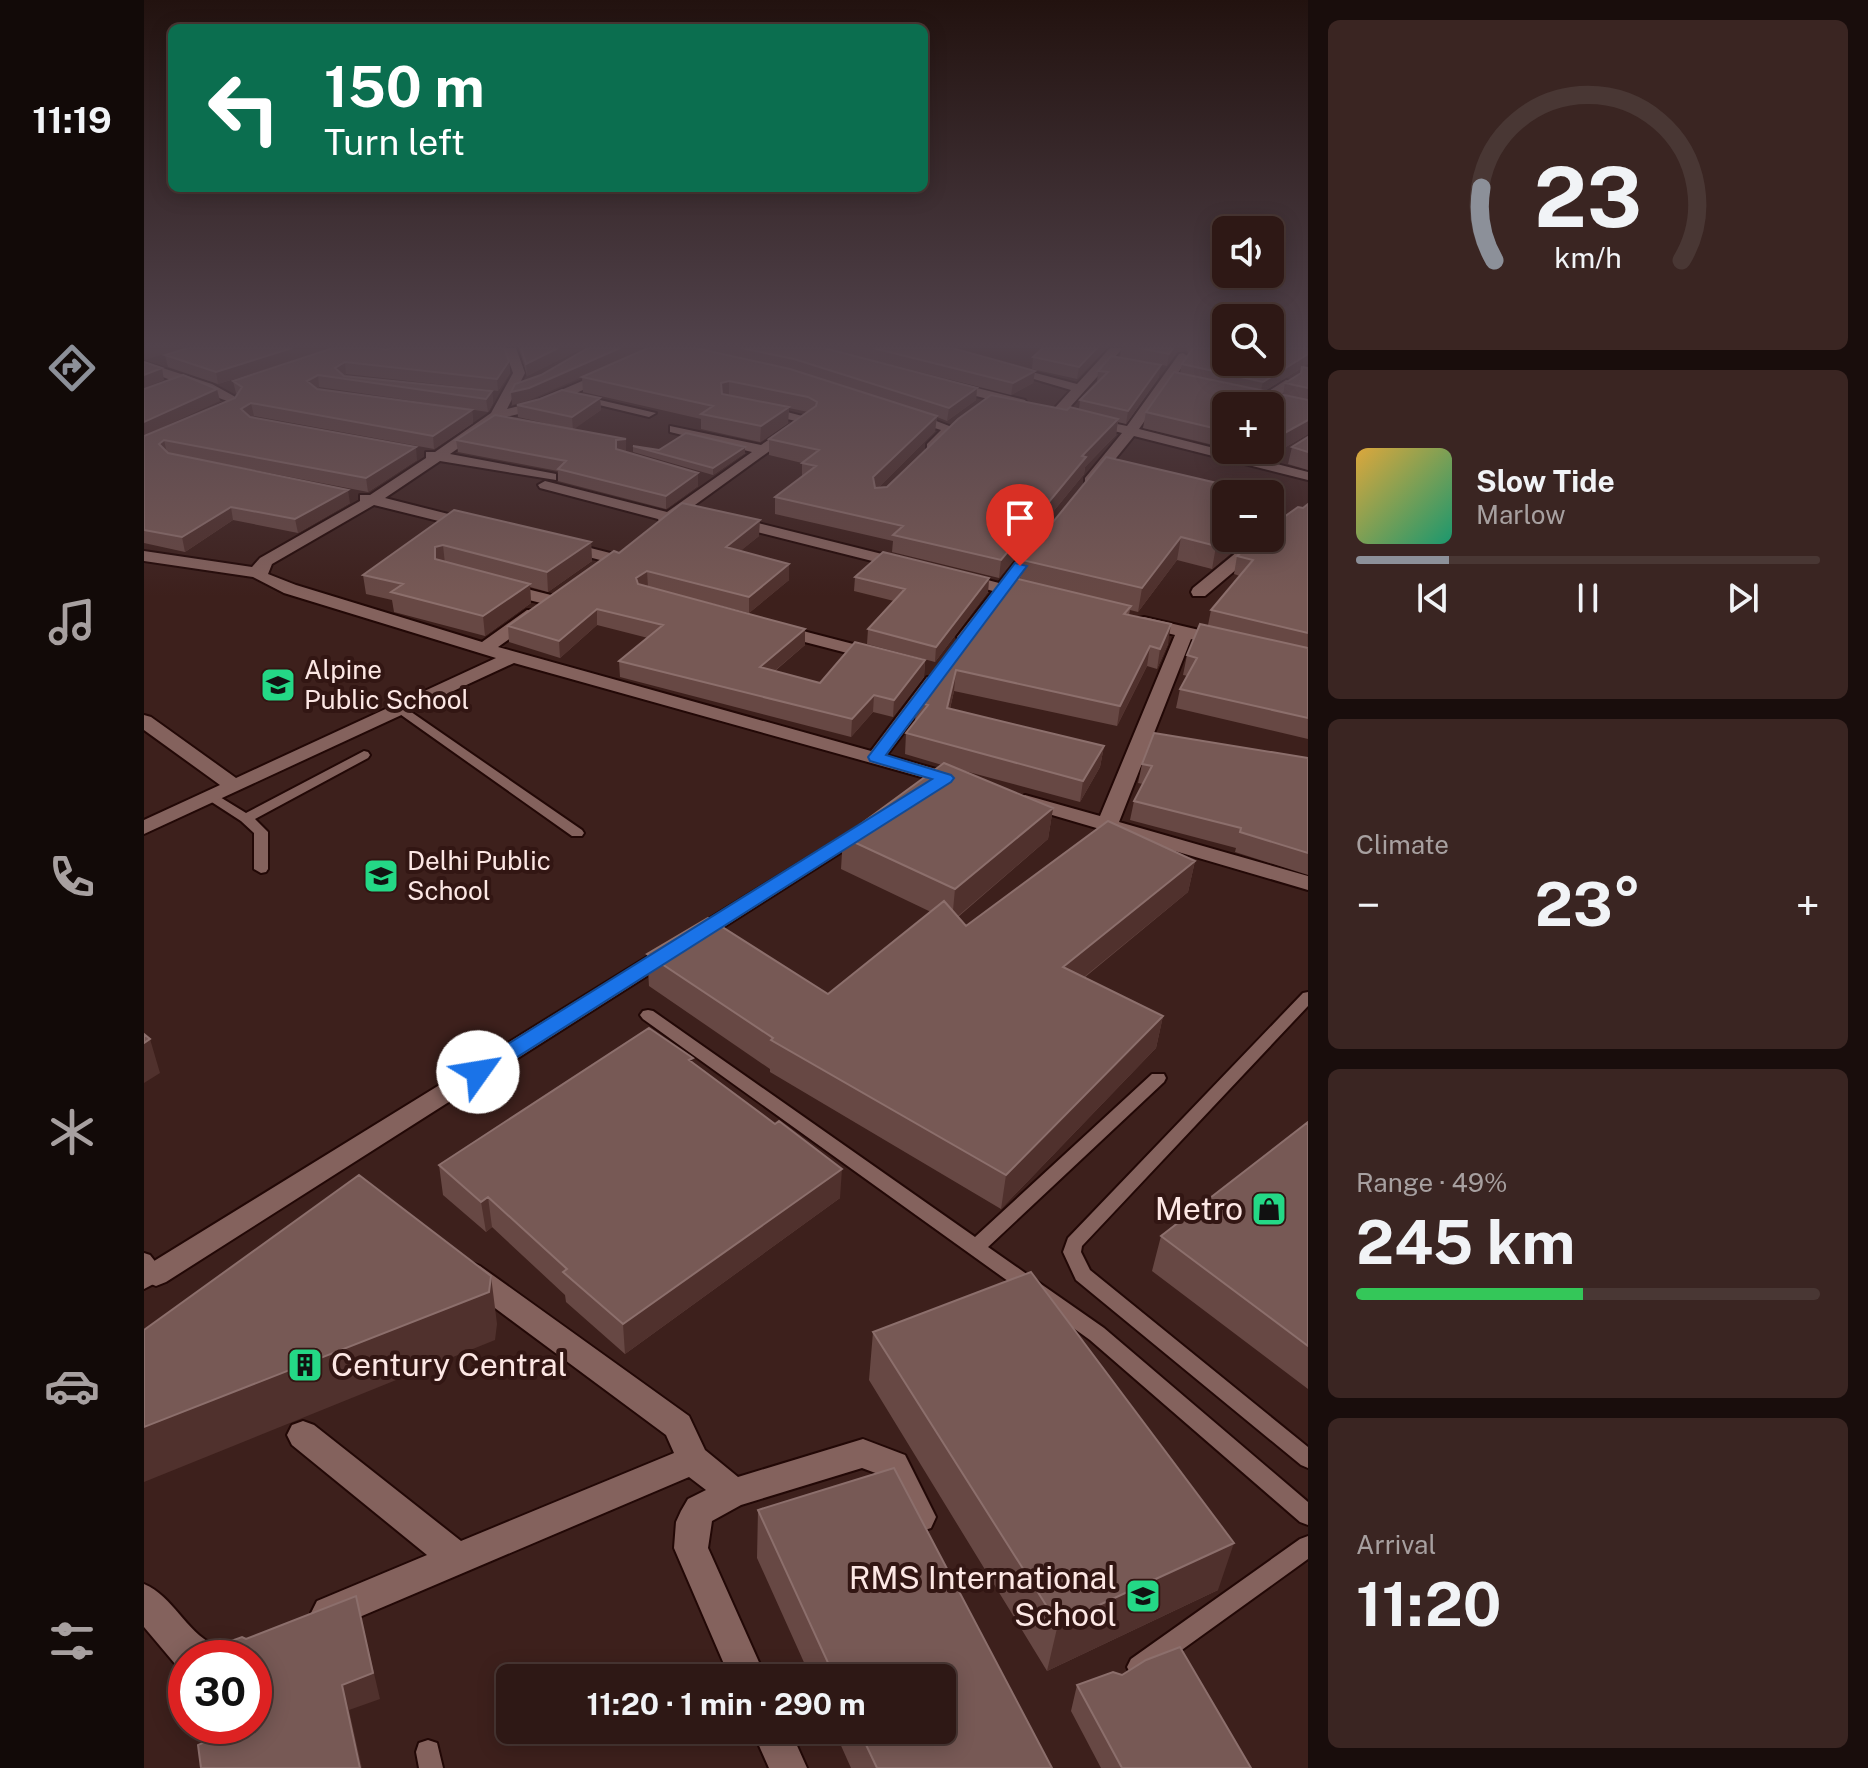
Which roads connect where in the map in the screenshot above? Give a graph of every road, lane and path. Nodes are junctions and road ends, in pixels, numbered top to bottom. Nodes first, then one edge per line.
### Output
1 (1131, 430) edge
2 (461, 431) edge
3 (681, 431) edge
4 (791, 431) edge
5 (950, 431) edge
6 (1133, 431) edge
7 (763, 450) junction
8 (429, 455) junction
9 (920, 459) edge
10 (1308, 476) edge
11 (1081, 491) edge
12 (341, 493) edge
13 (372, 500) junction
14 (670, 517) junction
15 (742, 524) edge
16 (1051, 528) edge
17 (492, 529) edge
18 (647, 533) edge
19 (552, 544) edge
20 (1247, 552) edge
21 (144, 556) edge
22 (612, 558) edge
23 (258, 573) junction
24 (485, 583) edge
25 (1002, 589) junction
26 (1199, 592) dead end
27 (1047, 599) edge
28 (1124, 617) edge
29 (755, 623) edge
30 (1185, 632) junction
31 (1246, 646) edge
32 (485, 648) junction
33 (957, 648) edge
34 (512, 657) junction
35 (894, 660) edge
36 (924, 668) edge
37 (401, 709) junction
38 (144, 721) edge
39 (364, 755) dead end
40 (876, 757) junction
41 (946, 778) junction
42 (234, 786) junction
43 (975, 787) edge
44 (919, 795) edge
45 (1004, 795) edge
46 (210, 797) junction
47 (246, 818) junction
48 (879, 820) edge
49 (1107, 825) junction
50 (144, 828) edge
51 (577, 833) dead end
52 (261, 869) dead end
53 (1308, 883) edge
54 (1308, 997) edge
55 (648, 1015) dead end
56 (1158, 1078) dead end
57 (975, 1248) junction
58 (450, 1260) edge
59 (148, 1272) edge
60 (303, 1435) dead end
61 (1308, 1459) edge
62 (693, 1460) junction
63 (733, 1493) junction
64 (1308, 1515) edge
65 (1308, 1546) edge
66 (935, 1548) edge
67 (457, 1559) junction
68 (144, 1601) edge
69 (295, 1627) edge
70 (178, 1640) edge
71 (742, 1664) edge
72 (1126, 1677) edge
73 (777, 1744) edge
74 (788, 1768) edge

1 - 11 street
2 - 8 street
3 - 7 street
4 - 7 street
5 - 9 street
6 - 10 street
7 - 14 street
8 - 13 street
8 - 14 street
12 - 13 street
13 - 17 street
13 - 23 street
14 - 18 street
15 - 25 street
16 - 25 street
19 - 22 street
20 - 26 street
21 - 23 street
23 - 32 street
24 - 32 street
25 - 27 street
25 - 33 street
28 - 30 street
29 - 35 street
30 - 31 street
30 - 49 street
32 - 34 street
34 - 37 street
34 - 40 street
36 - 40 street
37 - 42 street
37 - 51 lane
38 - 42 street
39 - 47 lane
40 - 41 street
41 - 43 street
41 - 44 street
42 - 46 street
45 - 49 street
46 - 47 lane
46 - 50 street
47 - 52 lane
48 - 59 street
49 - 53 street
54 - 61 lane
55 - 57 lane
56 - 57 lane
57 - 64 lane
58 - 62 street
60 - 67 street
62 - 63 street
62 - 67 street
63 - 66 street
63 - 71 street
65 - 72 lane
67 - 69 street
68 - 70 street
73 - 74 street

